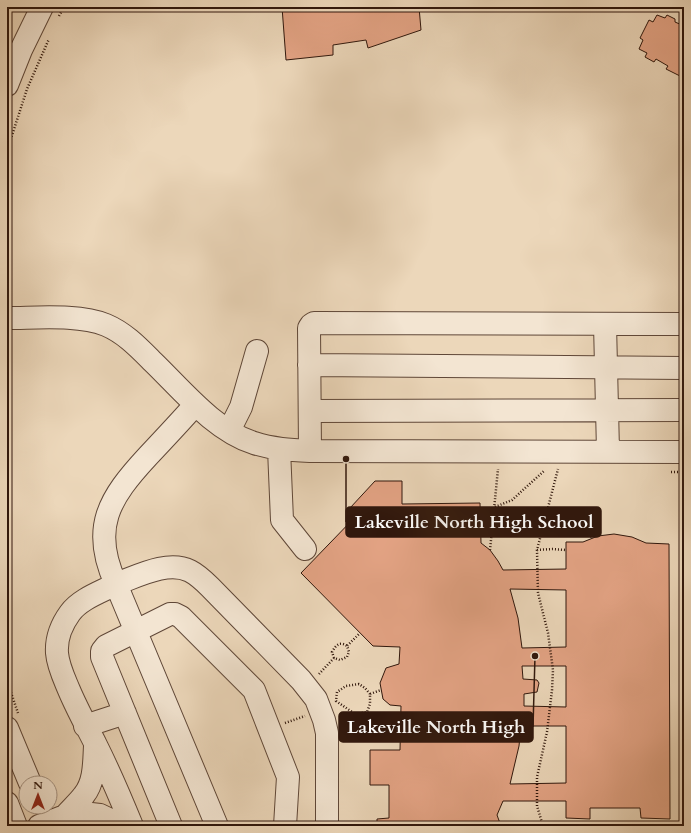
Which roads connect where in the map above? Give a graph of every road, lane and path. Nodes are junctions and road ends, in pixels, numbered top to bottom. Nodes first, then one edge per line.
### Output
1 (64, 7) edge
2 (49, 14) edge
3 (51, 33) dead end
4 (7, 85) edge
5 (7, 151) edge
6 (7, 318) edge
7 (606, 324) junction
8 (684, 324) edge
9 (257, 351) dead end
10 (309, 365) junction
11 (606, 367) junction
12 (684, 368) edge
13 (195, 405) junction
14 (607, 410) junction
15 (684, 410) edge
16 (310, 411) junction
17 (229, 431) junction
18 (279, 449) junction
19 (310, 451) junction
20 (608, 452) junction
21 (684, 452) edge
22 (498, 468) dead end
23 (546, 468) dead end
24 (558, 468) dead end
25 (495, 507) junction
26 (546, 512) junction
27 (592, 538) dead end
28 (305, 549) dead end
29 (490, 550) dead end
30 (537, 550) junction
31 (566, 550) dead end
32 (116, 584) junction
33 (137, 630) junction
34 (360, 633) dead end
35 (347, 646) junction
36 (334, 658) junction
37 (318, 674) dead end
38 (381, 690) dead end
39 (370, 694) junction
40 (125, 713) junction
41 (307, 715) dead end
42 (7, 728) edge
43 (270, 729) junction
44 (90, 735) junction
45 (27, 775) edge
46 (7, 804) edge
47 (48, 820) edge
48 (16, 826) edge
49 (123, 826) edge
50 (132, 826) edge
51 (171, 826) edge
52 (217, 826) edge
53 (285, 826) edge
54 (327, 826) edge
55 (543, 826) edge

1 - 2 path
2 - 4 street
3 - 5 path
6 - 13 street
7 - 8 street
7 - 10 street
7 - 11 street
9 - 17 street
10 - 11 street
10 - 16 street
11 - 12 street
11 - 14 street
13 - 17 street
13 - 32 street
14 - 15 street
14 - 16 street
14 - 20 street
16 - 19 street
17 - 18 street
18 - 19 street
18 - 28 street
19 - 20 street
20 - 21 street
22 - 25 path
23 - 25 path
24 - 26 path
25 - 29 path
26 - 27 path
26 - 30 path
30 - 31 path
30 - 55 path
32 - 33 street
32 - 44 street
32 - 54 street
33 - 40 street
33 - 43 street
33 - 52 street
34 - 35 path
35 - 36 path
35 - 36 path
36 - 37 path
38 - 39 path
39 - 39 path
40 - 44 street
40 - 51 street
41 - 43 path
42 - 45 street
43 - 53 street
44 - 47 street
44 - 50 street
46 - 48 street
47 - 49 street

